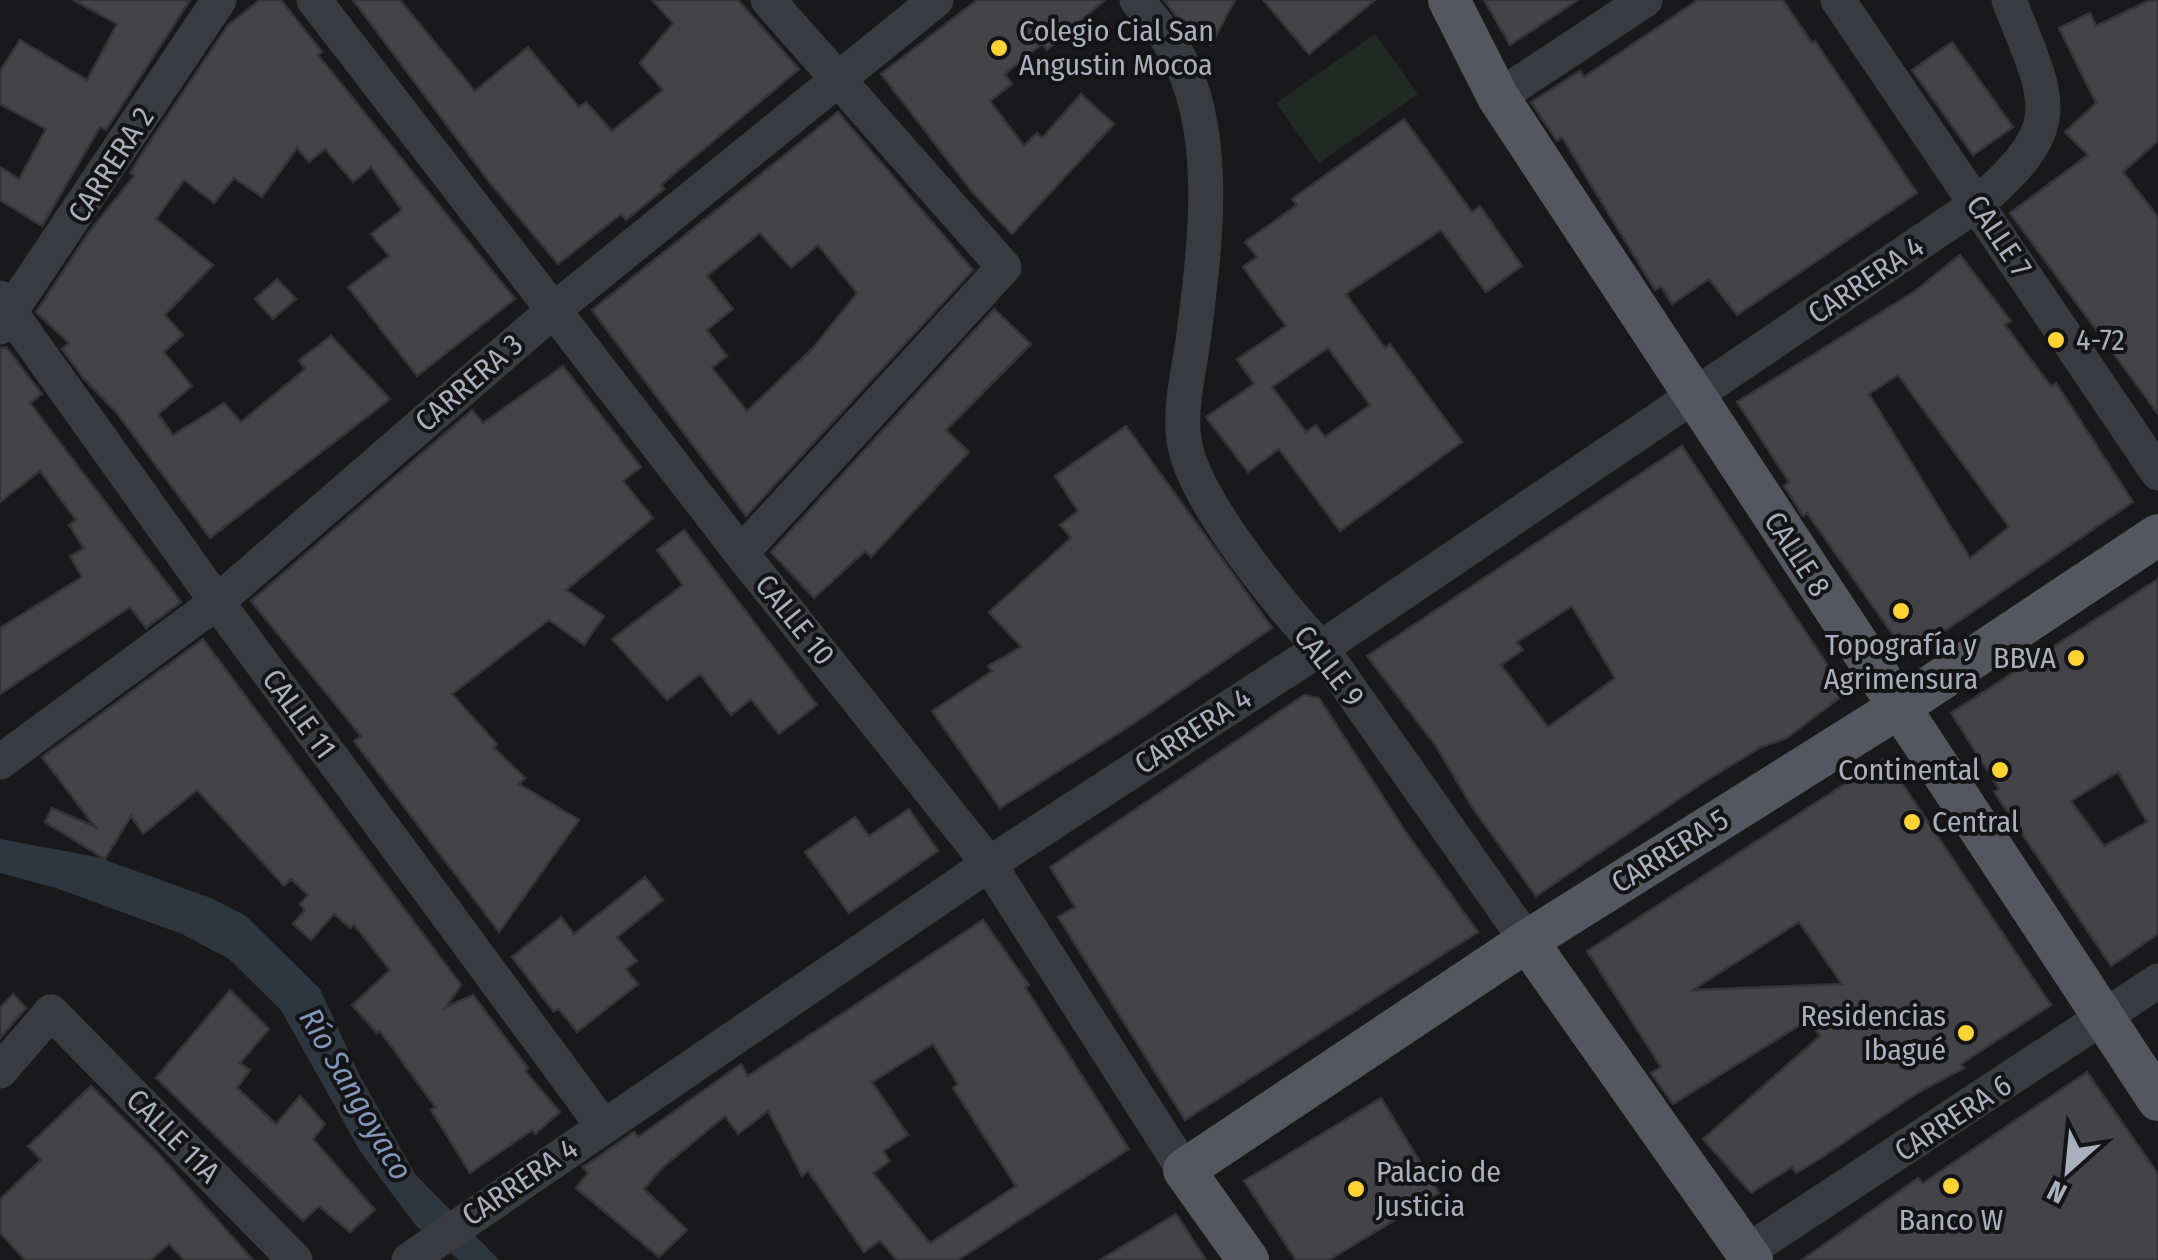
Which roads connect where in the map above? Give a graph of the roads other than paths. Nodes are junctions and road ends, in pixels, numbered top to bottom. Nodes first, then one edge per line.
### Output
1 (219, 0) edge
2 (314, 0) edge
3 (768, 0) edge
4 (936, 0) edge
5 (1137, 0) edge
6 (1449, 0) edge
7 (1645, 0) edge
8 (1838, 0) edge
9 (2008, 0) edge
10 (840, 77) junction
11 (1498, 97) junction
12 (1977, 204) junction
13 (555, 309) junction
14 (4, 313) edge
15 (1694, 397) junction
16 (2158, 473) edge
17 (2158, 535) edge
18 (742, 554) junction
19 (217, 602) junction
20 (1320, 648) junction
21 (1898, 708) junction
22 (0, 762) edge
23 (989, 864) junction
24 (1528, 941) junction
25 (2158, 981) edge
26 (2103, 1020) junction
27 (0, 1072) edge
28 (2158, 1100) edge
29 (603, 1126) junction
30 (1184, 1170) junction
31 (417, 1254) edge
32 (1749, 1256) edge
33 (296, 1260) edge
34 (1248, 1260) edge

1 - 14 street, CARRERA 2
2 - 13 street, CALLE 10
3 - 10 street
4 - 10 street, CARRERA 3
5 - 20 street, CALLE 9
6 - 11 main road, CALLE 8
7 - 11 street
8 - 12 street, CALLE 7
9 - 12 street, CARRERA 4
10 - 13 street, CARRERA 3
10 - 18 street
11 - 15 main road, CALLE 8
12 - 15 street, CARRERA 4
12 - 16 street, CALLE 7
13 - 18 street, CALLE 10
13 - 19 street, CARRERA 3
14 - 19 street, CALLE 11
15 - 20 street, CARRERA 4
15 - 21 main road, CALLE 8
17 - 21 main road, CARRERA 5
18 - 23 street, CALLE 10
19 - 22 street, CARRERA 3
19 - 29 street, CALLE 11
20 - 23 street, CARRERA 4
20 - 24 street, CALLE 9
21 - 24 main road, CARRERA 5
21 - 26 main road, CALLE 8
23 - 29 street, CARRERA 4
23 - 30 street, CALLE 10
24 - 30 main road, CARRERA 5
24 - 32 main road, CALLE 9
25 - 26 street, CARRERA 6
26 - 28 main road, CALLE 8
26 - 32 street, CARRERA 6
27 - 33 street, CALLE 11A
29 - 31 street, CARRERA 4
30 - 34 main road, CALLE 10

